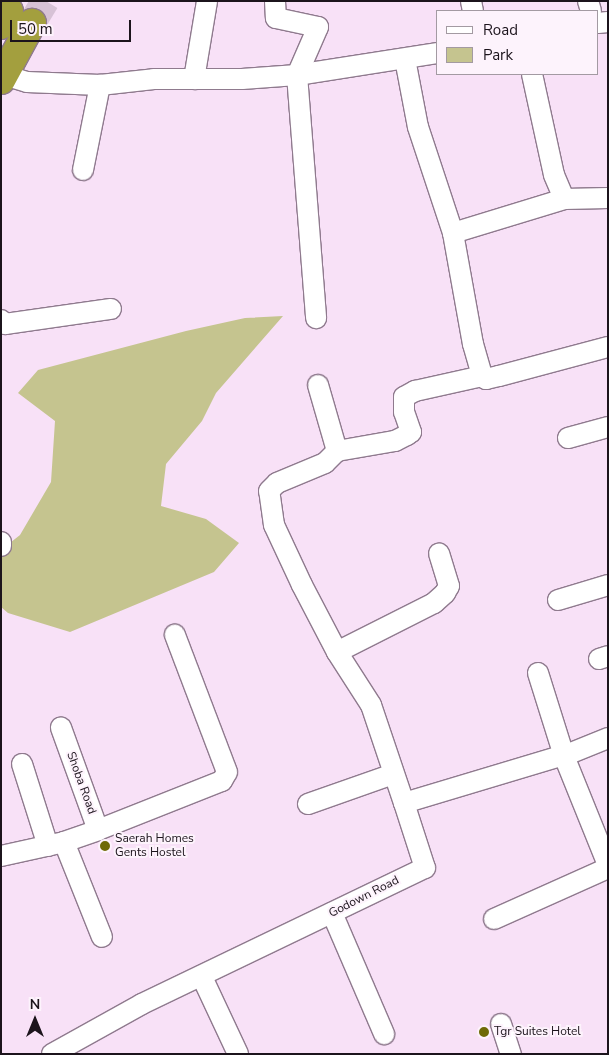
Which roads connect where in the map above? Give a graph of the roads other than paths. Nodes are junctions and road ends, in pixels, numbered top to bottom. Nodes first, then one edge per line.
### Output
1 (207, 1) edge
2 (275, 1) edge
3 (11, 17) tunnel mouth
4 (436, 54) edge
5 (405, 59) junction
6 (297, 75) junction
7 (532, 75) edge
8 (3, 78) edge
9 (194, 80) junction
10 (100, 85) junction
11 (84, 170) dead end
12 (608, 198) edge
13 (564, 199) junction
14 (453, 233) junction
15 (111, 309) dead end
16 (316, 318) dead end
17 (1, 320) edge
18 (608, 347) edge
19 (482, 376) junction
20 (318, 385) dead end
21 (608, 427) edge
22 (568, 438) dead end
23 (337, 451) junction
24 (1, 542) edge
25 (1, 546) edge
26 (439, 554) dead end
27 (608, 585) edge
28 (558, 600) dead end
29 (175, 635) dead end
30 (337, 652) junction
31 (538, 673) dead end
32 (61, 728) dead end
33 (608, 738) edge
34 (564, 756) junction
35 (22, 764) dead end
36 (393, 774) junction
37 (404, 803) junction
38 (308, 804) dead end
39 (98, 830) junction
40 (56, 844) junction
41 (1, 856) edge
42 (608, 866) edge
43 (332, 913) junction
44 (494, 919) dead end
45 (102, 937) dead end
46 (202, 977) junction
47 (501, 1024) dead end
48 (384, 1034) dead end
49 (83, 1047) edge
50 (52, 1054) edge
51 (238, 1054) edge
52 (511, 1054) edge

1 - 9 street
2 - 6 street
3 - 8 highway
4 - 5 street
5 - 6 street
5 - 14 street
6 - 9 street
6 - 16 street
7 - 13 street
8 - 10 street
9 - 10 street
10 - 11 street
12 - 13 street
13 - 14 street
14 - 19 street
15 - 17 street
18 - 19 street
19 - 23 street
20 - 23 street
21 - 22 street
23 - 30 street
24 - 25 street
26 - 30 street
27 - 28 street
29 - 39 street
30 - 36 street
31 - 34 street
32 - 39 street, Shoba Road
33 - 34 street
34 - 37 street
34 - 42 street
35 - 40 street
36 - 37 street
36 - 38 street
37 - 43 street, Godown Road
39 - 40 street, Shoba Road
40 - 41 street, Shoba Road
40 - 45 street
42 - 44 street
43 - 46 street, Godown Road
43 - 48 street
46 - 49 street, Godown Road
46 - 51 street
47 - 52 street
49 - 50 street, Godown Road

